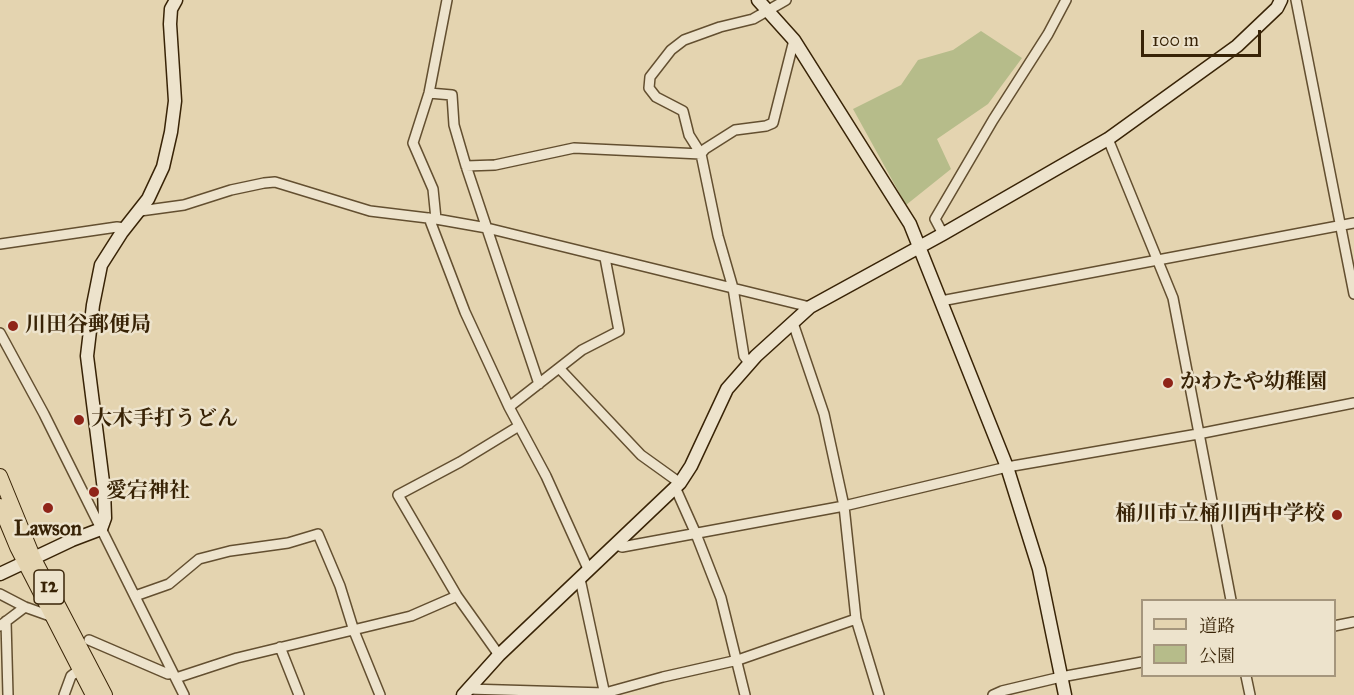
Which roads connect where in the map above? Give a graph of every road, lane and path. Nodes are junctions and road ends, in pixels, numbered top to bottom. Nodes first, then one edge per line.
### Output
1 (176, 0) edge
2 (447, 0) edge
3 (758, 0) edge
4 (786, 0) edge
5 (1066, 0) edge
6 (1281, 0) edge
7 (1296, 0) edge
8 (768, 10) junction
9 (794, 40) junction
10 (429, 93) junction
11 (1108, 139) junction
12 (701, 154) junction
13 (466, 166) junction
14 (140, 211) junction
15 (433, 218) junction
16 (1354, 223) edge
17 (1340, 226) junction
18 (126, 228) junction
19 (487, 228) junction
20 (943, 234) junction
21 (0, 244) edge
22 (920, 247) junction
23 (605, 258) junction
24 (1157, 260) junction
25 (733, 288) junction
26 (1354, 294) edge
27 (941, 301) junction
28 (810, 307) junction
29 (793, 323) junction
30 (0, 333) edge
31 (750, 364) junction
32 (559, 368) junction
33 (539, 384) junction
34 (1354, 403) edge
35 (509, 407) junction
36 (519, 426) junction
37 (1198, 434) junction
38 (1008, 467) junction
39 (0, 476) edge
40 (677, 485) junction
41 (0, 506) edge
42 (844, 506) junction
43 (101, 530) junction
44 (696, 534) junction
45 (617, 545) junction
46 (30, 561) junction
47 (0, 574) edge
48 (584, 575) junction
49 (0, 594) edge
50 (135, 596) junction
51 (458, 596) junction
52 (1231, 599) edge
53 (25, 607) junction
54 (53, 617) junction
55 (856, 619) junction
56 (1354, 622) edge
57 (3, 624) edge
58 (1336, 626) edge
59 (354, 631) junction
60 (89, 640) dead end
61 (280, 647) junction
62 (500, 655) junction
63 (738, 660) junction
64 (1141, 662) edge
65 (80, 669) junction
66 (174, 676) junction
67 (1061, 677) junction
68 (1246, 677) edge
69 (466, 692) edge
70 (605, 694) edge
71 (8, 695) edge
72 (64, 695) edge
73 (93, 695) edge
74 (105, 695) edge
75 (184, 695) edge
76 (299, 695) edge
77 (380, 695) edge
78 (745, 695) edge
79 (879, 695) edge
80 (993, 695) edge
81 (1065, 695) edge
82 (1250, 695) edge

1 - 14 street
2 - 10 street
3 - 8 street
4 - 8 street
5 - 20 street
6 - 11 street
7 - 17 street
8 - 9 street
8 - 12 street
9 - 12 street
9 - 22 street
10 - 13 street
10 - 15 street
11 - 20 street
11 - 24 street
12 - 13 street
12 - 25 street
13 - 19 street
14 - 15 street
14 - 18 street
15 - 19 street
15 - 35 street
16 - 17 street
17 - 24 street
17 - 26 street
18 - 21 street
18 - 43 street
19 - 23 street
19 - 33 street
20 - 22 street
22 - 27 street
22 - 28 street
23 - 25 street
23 - 32 street
24 - 27 street
24 - 37 street
25 - 28 street
25 - 31 street
27 - 38 street
28 - 29 street
29 - 31 street
29 - 42 street
30 - 43 street
31 - 40 street
32 - 33 street
32 - 40 street
33 - 35 street
34 - 37 street
35 - 36 street
36 - 48 street
36 - 51 street
37 - 38 street
37 - 52 street
38 - 42 street
38 - 67 street
39 - 46 main road, 12
40 - 44 street
40 - 45 street
41 - 46 main road, 12
42 - 44 street
42 - 55 street
43 - 46 street
43 - 50 street
44 - 45 street
44 - 63 street
45 - 48 street
46 - 47 street
46 - 54 main road, 12
46 - 74 main road, 12
48 - 62 street
48 - 70 street
49 - 53 street
50 - 59 street
50 - 66 street
51 - 59 street
51 - 62 street
53 - 54 street
53 - 57 street
54 - 65 main road, 12
55 - 63 street
55 - 79 street
56 - 58 street
57 - 71 street
59 - 61 street
59 - 77 street
60 - 66 street
61 - 66 street
61 - 76 street
62 - 69 street
63 - 70 street
63 - 78 street
64 - 67 street
65 - 72 street
65 - 73 main road, 12
66 - 75 street
67 - 80 street
67 - 81 street
68 - 82 street
69 - 70 street

